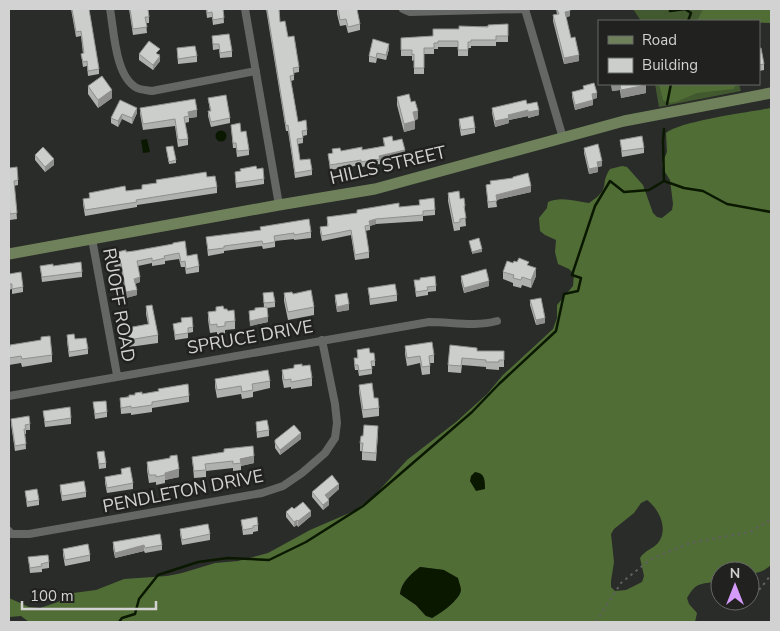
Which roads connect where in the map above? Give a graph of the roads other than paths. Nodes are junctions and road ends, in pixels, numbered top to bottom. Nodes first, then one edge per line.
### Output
1 (110, 9) edge
2 (245, 9) edge
3 (403, 9) edge
4 (524, 9) edge
5 (256, 71) junction
6 (771, 93) edge
7 (563, 138) junction
8 (278, 205) junction
9 (92, 240) junction
10 (9, 254) edge
11 (497, 321) dead end
12 (322, 340) junction
13 (117, 376) junction
14 (9, 396) edge
15 (9, 531) edge

1 - 5 street
2 - 5 street
3 - 4 street
4 - 7 street
5 - 8 street
6 - 7 street, HILLS STREET
7 - 8 street, HILLS STREET
8 - 9 street, HILLS STREET
9 - 10 street, HILLS STREET
9 - 13 street, RUOFF ROAD
11 - 12 street, SPRUCE DRIVE
12 - 13 street, SPRUCE DRIVE
12 - 15 street, PENDLETON DRIVE
13 - 14 street, SPRUCE DRIVE

